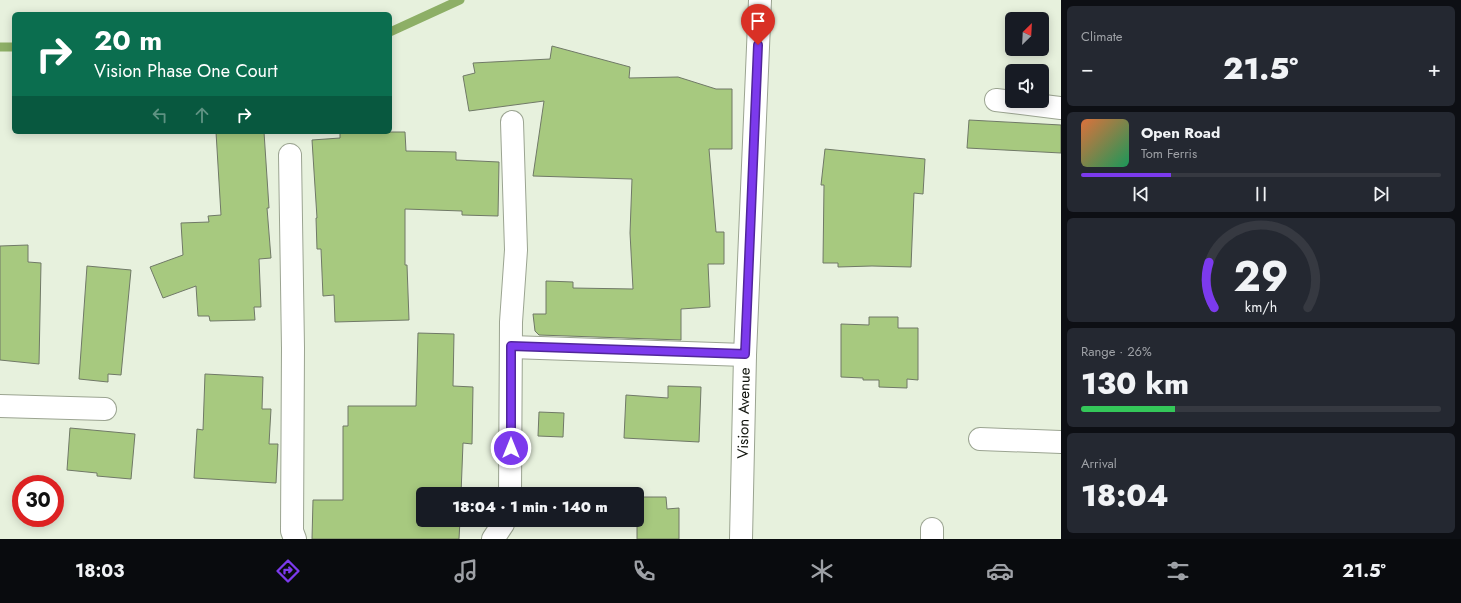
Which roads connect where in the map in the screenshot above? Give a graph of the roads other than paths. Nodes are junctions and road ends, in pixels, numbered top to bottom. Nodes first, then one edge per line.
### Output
1 (760, 0) edge
2 (996, 100) dead end
3 (1061, 108) edge
4 (512, 122) dead end
5 (290, 155) dead end
6 (511, 346) junction
7 (745, 354) junction
8 (0, 406) edge
9 (105, 409) dead end
10 (980, 439) dead end
11 (1061, 442) edge
12 (510, 487) edge
13 (500, 527) edge
14 (295, 539) edge
15 (494, 539) edge
16 (741, 539) edge

1 - 7 street, Vision Avenue
2 - 3 street
4 - 6 street
5 - 14 street
6 - 7 street
6 - 12 street
7 - 16 street, Vision Avenue
8 - 9 street
10 - 11 street
13 - 15 street

